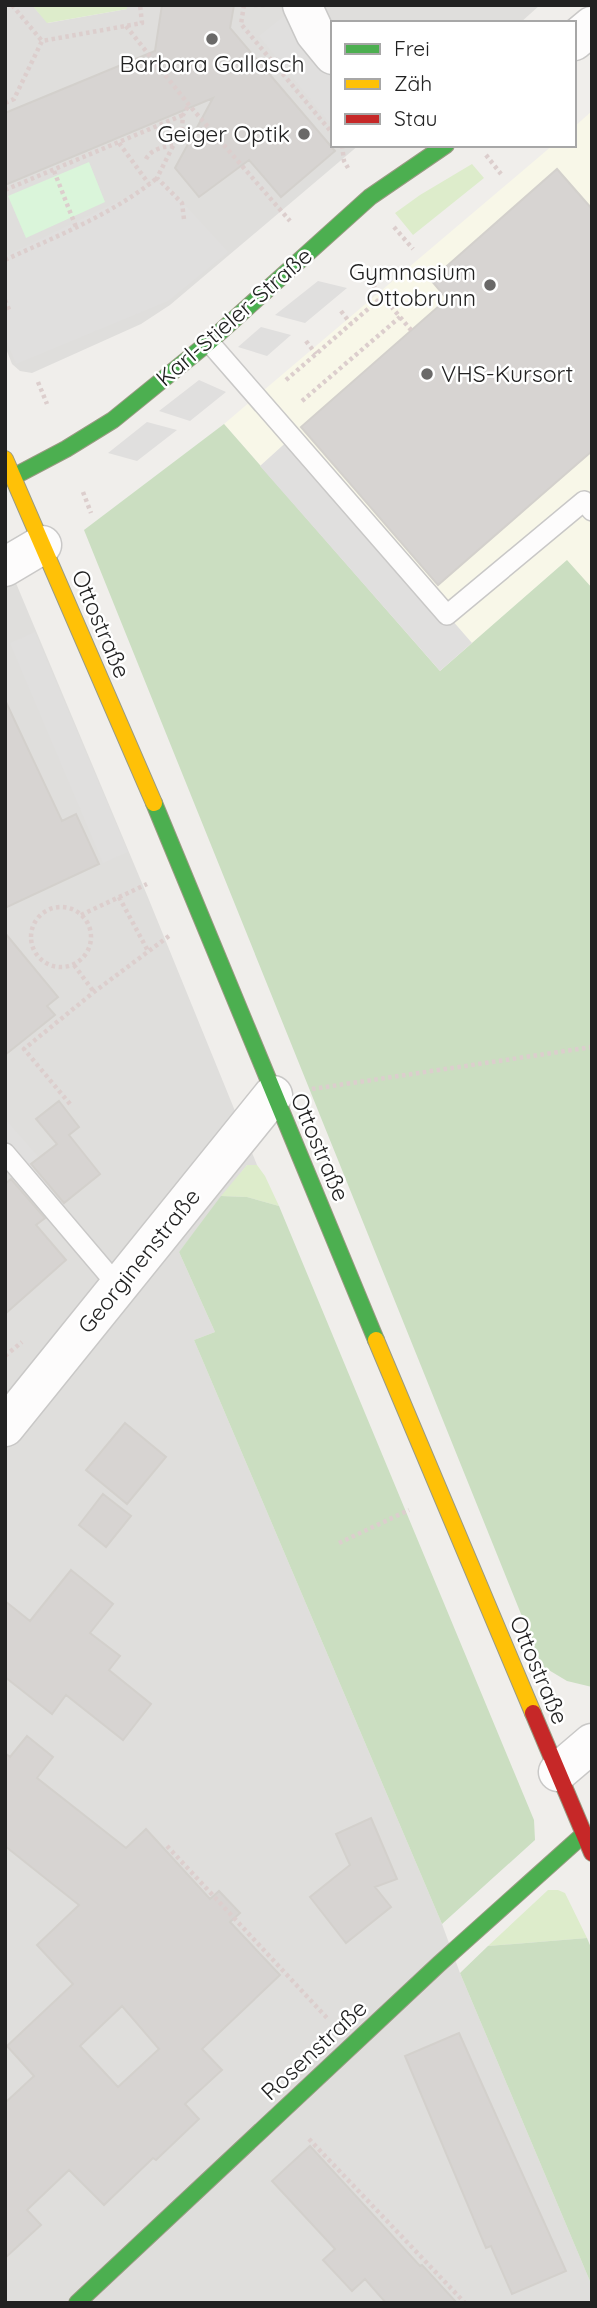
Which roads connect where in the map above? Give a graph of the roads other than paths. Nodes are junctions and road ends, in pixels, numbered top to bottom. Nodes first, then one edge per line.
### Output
1 (302, 5) edge
2 (592, 26) edge
3 (576, 39) edge
4 (331, 53) edge
5 (424, 152) edge
6 (209, 342) junction
7 (5, 459) edge
8 (13, 477) junction
9 (592, 510) edge
10 (42, 545) junction
11 (5, 567) edge
12 (273, 1094) junction
13 (5, 1153) edge
14 (118, 1286) junction
15 (5, 1427) edge
16 (592, 1743) edge
17 (558, 1772) junction
18 (584, 1834) junction
19 (592, 1853) edge
20 (77, 2303) edge

1 - 4 street
2 - 3 street
5 - 6 street, Karl-Stieler-Straße
6 - 8 street, Karl-Stieler-Straße
6 - 9 lane
7 - 8 street, Ottostraße
8 - 10 street, Ottostraße
10 - 11 street
10 - 12 street, Ottostraße
12 - 14 street, Georginenstraße
12 - 17 street, Ottostraße
13 - 14 lane
14 - 15 street, Georginenstraße
16 - 17 street
17 - 18 street, Ottostraße
18 - 19 street, Ottostraße
18 - 20 street, Rosenstraße

